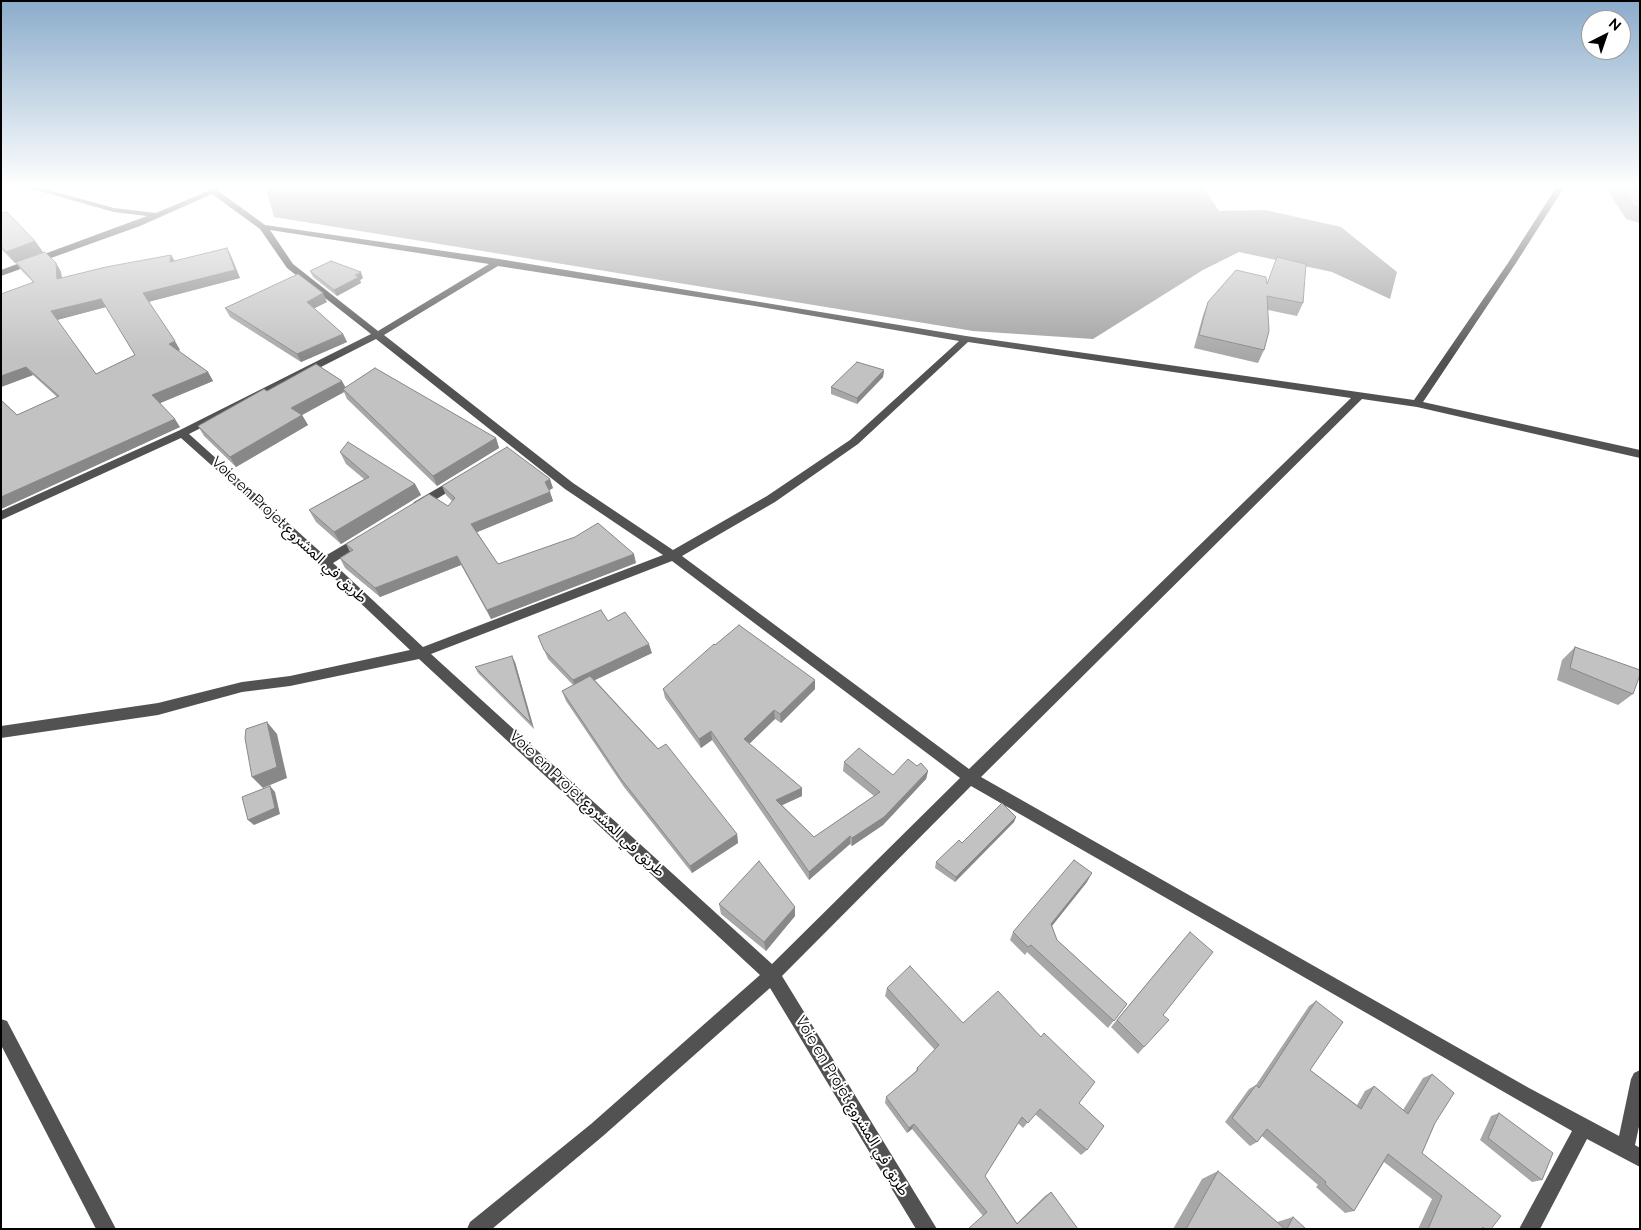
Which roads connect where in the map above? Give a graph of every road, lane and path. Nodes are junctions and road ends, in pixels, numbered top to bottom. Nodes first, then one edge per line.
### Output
1 (86, 243) edge
2 (274, 243) edge
3 (374, 243) edge
4 (1524, 243) edge
5 (499, 262) junction
6 (1, 273) edge
7 (377, 334) junction
8 (966, 339) junction
9 (1359, 396) junction
10 (1417, 404) junction
11 (182, 433) junction
12 (1640, 454) edge
13 (466, 475) edge
14 (408, 511) edge
15 (1, 516) edge
16 (374, 532) edge
17 (673, 556) junction
18 (324, 562) junction
19 (421, 653) junction
20 (1, 732) edge
21 (970, 778) junction
22 (772, 975) junction
23 (1, 1027) edge
24 (1640, 1079) edge
25 (1584, 1127) junction
26 (1632, 1154) edge
27 (106, 1229) edge
28 (477, 1229) edge
29 (927, 1229) edge
30 (1529, 1229) edge

1 - 6 street
2 - 7 street
3 - 5 street
4 - 10 street
5 - 7 street
5 - 8 street
7 - 11 street
7 - 17 street
8 - 9 street
8 - 17 street
9 - 10 street
9 - 21 street
10 - 12 street
11 - 15 street
11 - 18 street, Voie en Projet طريق في المشروع
13 - 14 street
16 - 18 street
17 - 19 street
17 - 21 street
18 - 19 street, Voie en Projet طريق في المشروع
19 - 20 street
19 - 22 street, Voie en Projet طريق في المشروع
21 - 22 street
21 - 25 street
22 - 28 street
22 - 29 street, Voie en Projet طريق في المشروع
23 - 27 street
24 - 26 street
25 - 26 street
25 - 30 street

